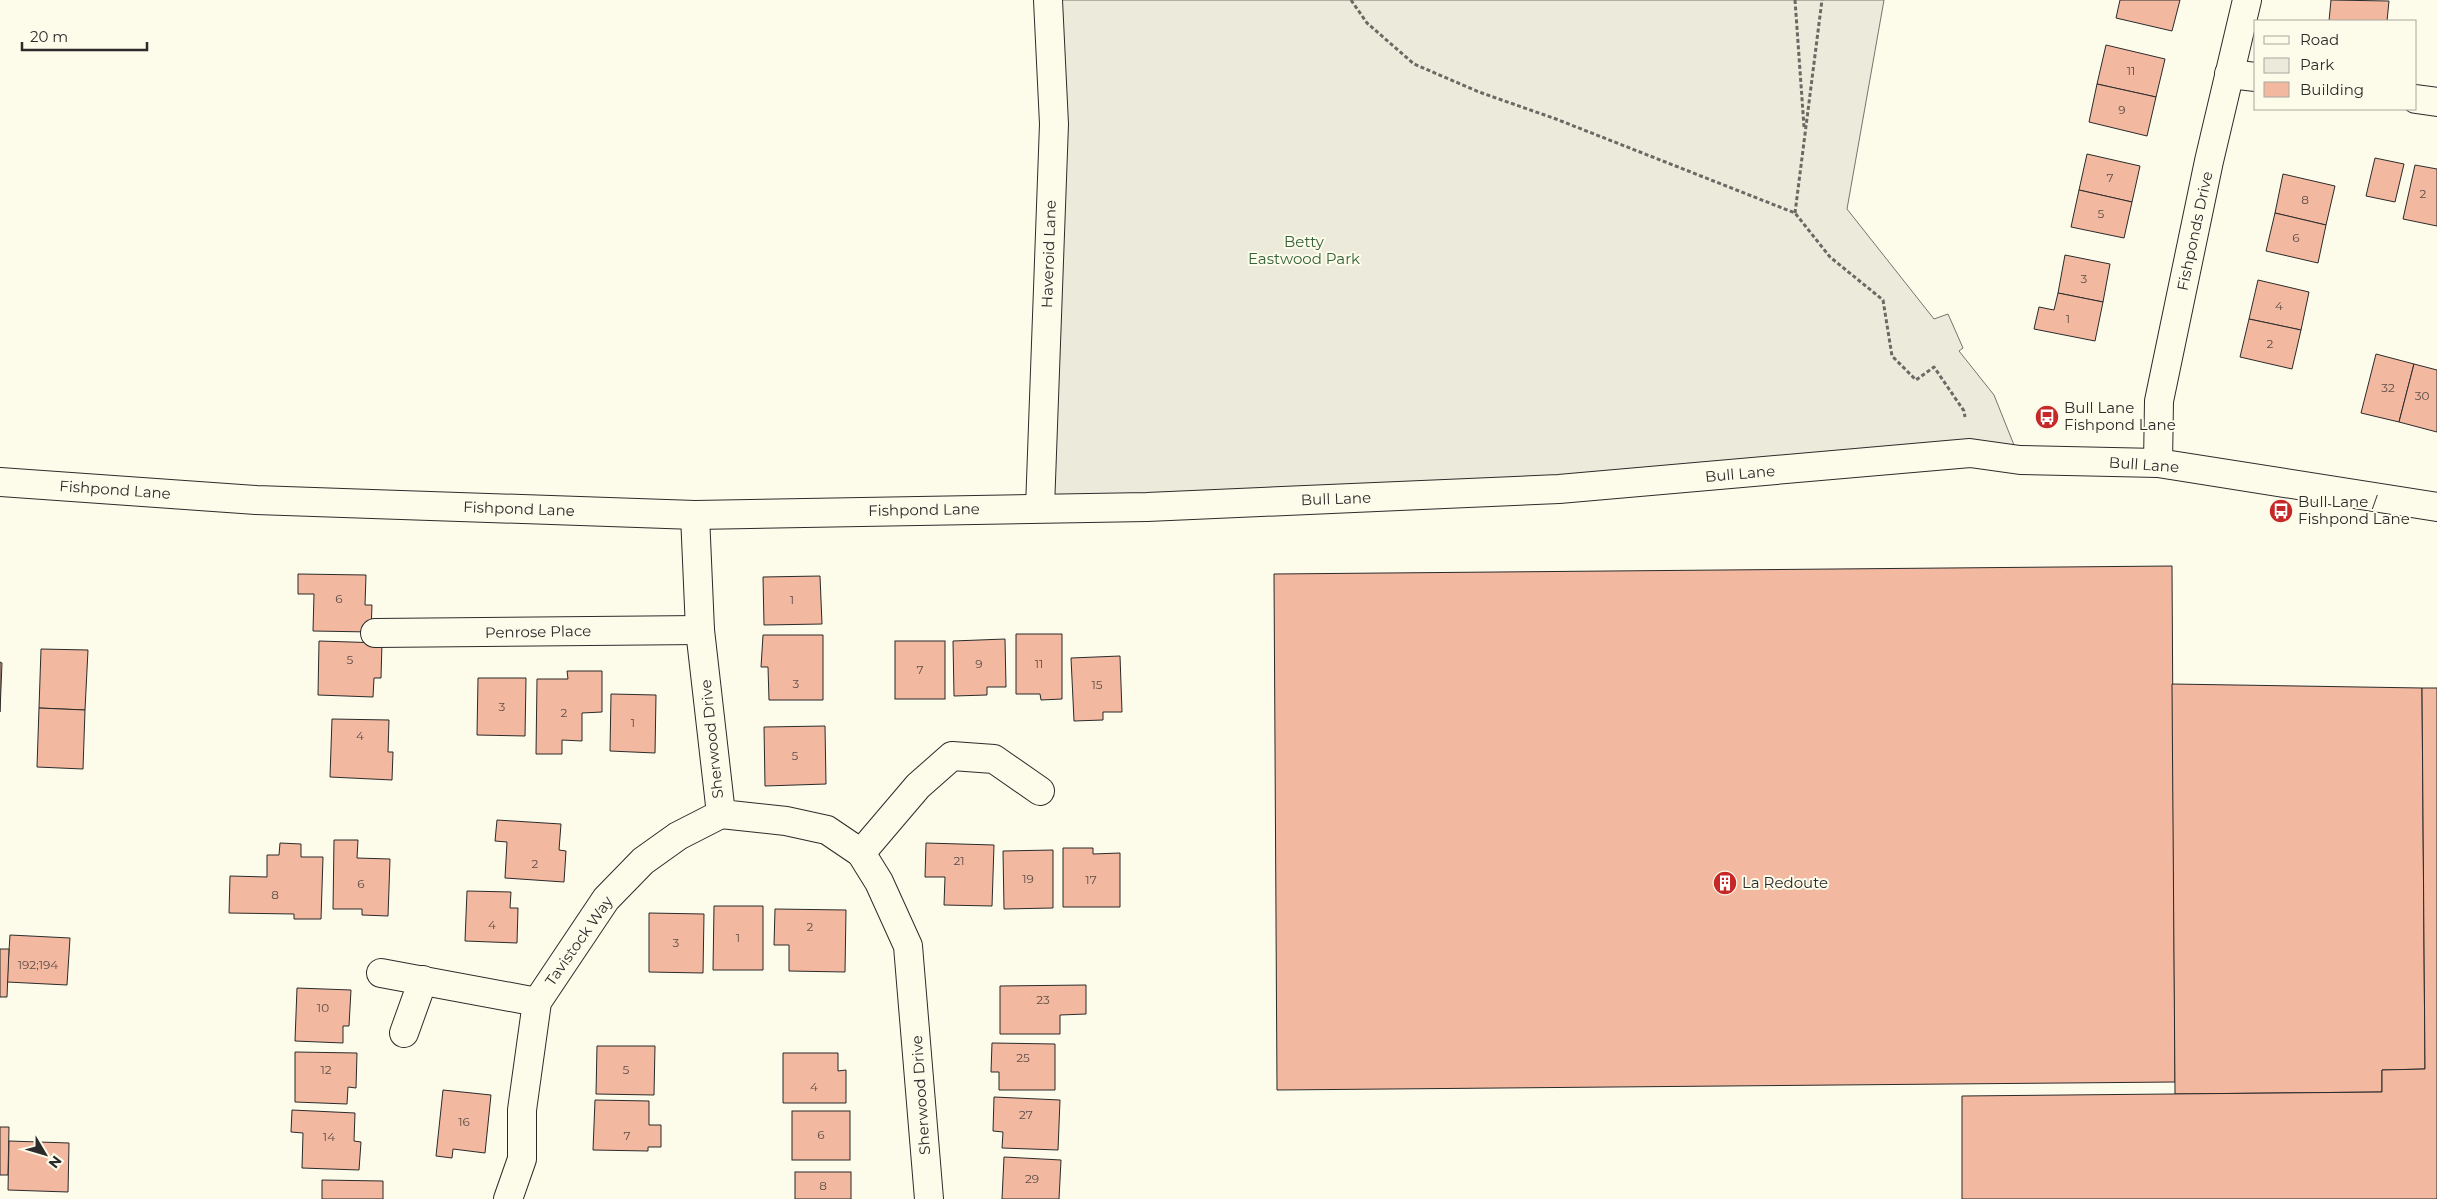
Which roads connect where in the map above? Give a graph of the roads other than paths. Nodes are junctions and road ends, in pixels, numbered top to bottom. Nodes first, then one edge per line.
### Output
1 (1048, 0) edge
2 (2247, 0) edge
3 (2229, 74) junction
4 (2254, 77) edge
5 (2417, 99) edge
6 (2437, 102) edge
7 (2158, 463) junction
8 (0, 482) edge
9 (2437, 507) edge
10 (1040, 508) junction
11 (695, 515) junction
12 (700, 630) junction
13 (375, 633) dead end
14 (1040, 792) dead end
15 (720, 814) junction
16 (861, 853) junction
17 (381, 973) dead end
18 (423, 980) junction
19 (537, 1002) junction
20 (404, 1033) dead end
21 (508, 1199) edge
22 (929, 1199) edge

1 - 10 street, Haveroid Lane
2 - 3 street, Fishponds Drive
3 - 4 street
3 - 7 street, Fishponds Drive
5 - 6 street
7 - 9 street, Bull Lane
7 - 10 street, Bull Lane
8 - 11 street, Fishpond Lane
10 - 11 street, Fishpond Lane
11 - 12 street, Sherwood Drive
12 - 13 street, Penrose Place
12 - 15 street, Sherwood Drive
14 - 16 street
15 - 16 street, Sherwood Drive
15 - 19 street, Tavistock Way
16 - 22 street, Sherwood Drive
17 - 18 street, Tavistock Way
18 - 19 street, Tavistock Way
18 - 20 street
19 - 21 street, Tavistock Way

